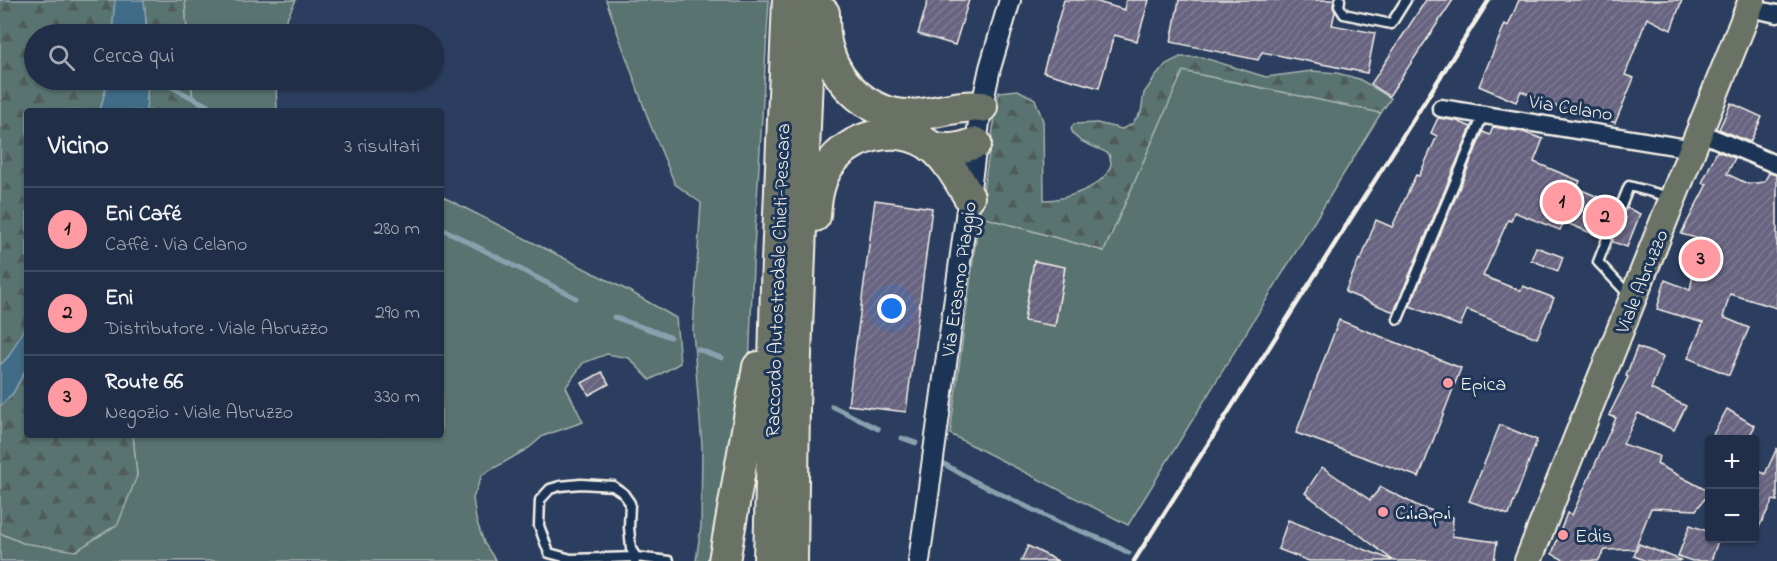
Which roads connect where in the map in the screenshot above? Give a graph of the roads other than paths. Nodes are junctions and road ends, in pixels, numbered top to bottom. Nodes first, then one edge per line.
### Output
1 (788, 0) edge
2 (810, 0) edge
3 (825, 0) edge
4 (1010, 0) edge
5 (1340, 0) edge
6 (1406, 0) edge
7 (1750, 4) edge
8 (1777, 14) edge
9 (982, 107) junction
10 (1441, 108) dead end
11 (1483, 114) junction
12 (1696, 140) junction
13 (976, 143) junction
14 (932, 147) junction
15 (1777, 165) edge
16 (969, 197) junction
17 (1674, 198) junction
18 (1621, 206) dead end
19 (1607, 239) dead end
20 (777, 266) junction
21 (1633, 299) junction
22 (798, 314) junction
23 (1398, 319) dead end
24 (636, 559) edge
25 (669, 561) edge
26 (724, 561) edge
27 (770, 561) edge
28 (792, 561) edge
29 (919, 561) edge
30 (1528, 561) edge

1 - 20 highway, Raccordo Autostradale Chieti-Pescara
2 - 22 highway, Raccordo Autostradale Chieti-Pescara
3 - 9 highway
4 - 9 street, Via Erasmo Piaggio
5 - 6 lane
7 - 8 street
7 - 12 main road, Viale Abruzzo
9 - 13 street, Via Erasmo Piaggio
10 - 11 street, Via Celano
11 - 12 street, Via Celano
11 - 23 lane
12 - 15 street, Via Celano
12 - 17 main road, Viale Abruzzo
13 - 14 highway
13 - 16 street, Via Erasmo Piaggio
14 - 16 highway
14 - 22 highway
16 - 29 street, Via Erasmo Piaggio
17 - 18 lane
17 - 21 main road, Viale Abruzzo
19 - 21 lane
20 - 26 highway
20 - 27 highway, Raccordo Autostradale Chieti-Pescara
21 - 30 main road, Viale Abruzzo
22 - 28 highway, Raccordo Autostradale Chieti-Pescara
24 - 24 lane
24 - 25 lane

